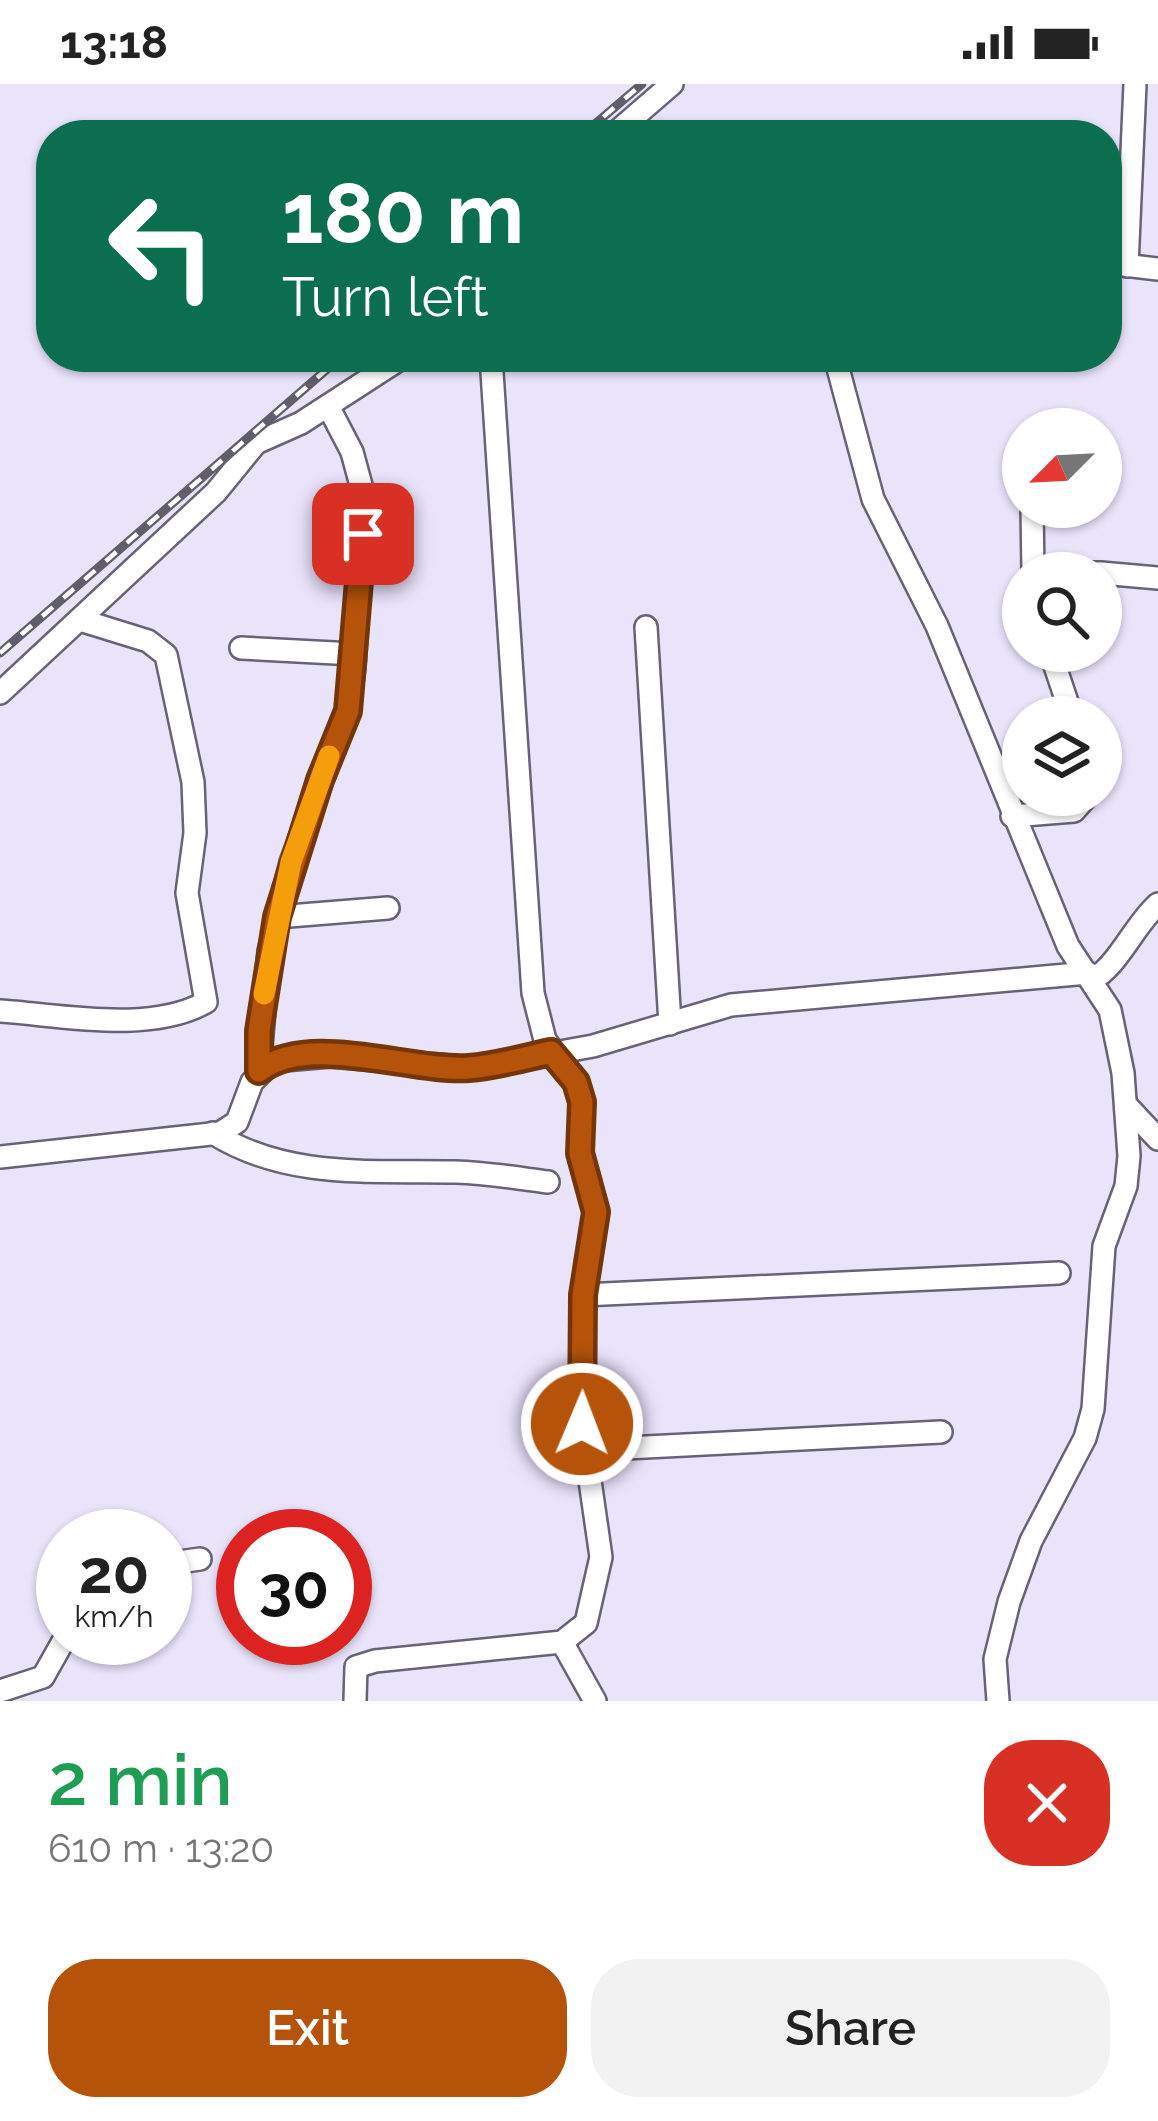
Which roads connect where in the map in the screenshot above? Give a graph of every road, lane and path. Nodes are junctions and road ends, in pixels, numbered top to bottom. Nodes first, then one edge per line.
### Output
1 (672, 84) edge
2 (1136, 84) edge
3 (630, 120) edge
4 (1122, 217) edge
5 (1122, 265) edge
6 (1158, 269) edge
7 (380, 372) edge
8 (492, 372) edge
9 (839, 372) edge
10 (328, 406) junction
11 (1122, 575) edge
12 (1158, 578) edge
13 (80, 620) junction
14 (646, 627) dead end
15 (241, 648) dead end
16 (354, 654) junction
17 (0, 693) edge
18 (1002, 791) edge
19 (1012, 816) edge
20 (1158, 904) edge
21 (388, 908) dead end
22 (277, 917) junction
23 (1091, 976) junction
24 (0, 1011) edge
25 (670, 1024) junction
26 (551, 1052) junction
27 (259, 1071) junction
28 (1126, 1106) junction
29 (213, 1133) junction
30 (1158, 1139) edge
31 (0, 1157) edge
32 (548, 1182) dead end
33 (1059, 1274) dead end
34 (583, 1295) junction
35 (941, 1432) dead end
36 (587, 1450) junction
37 (200, 1559) dead end
38 (192, 1560) edge
39 (562, 1642) junction
40 (49, 1665) edge
41 (0, 1691) edge
42 (355, 1701) edge
43 (595, 1701) edge
44 (998, 1701) edge

1 - 3 street
2 - 4 street
5 - 6 street
7 - 10 street
8 - 26 street
9 - 18 street
10 - 13 street
10 - 16 street
11 - 12 street
13 - 17 street
13 - 24 street
14 - 25 street
15 - 16 street
16 - 22 street
19 - 23 street
20 - 23 street
21 - 22 street
22 - 27 street
23 - 25 street
23 - 28 street
25 - 26 street
26 - 27 street
26 - 34 street
27 - 29 street
28 - 30 street
28 - 44 street
29 - 31 street
29 - 32 street
33 - 34 street
34 - 36 street
35 - 36 street
36 - 39 street
37 - 38 street
39 - 42 street
39 - 43 street
40 - 41 street

